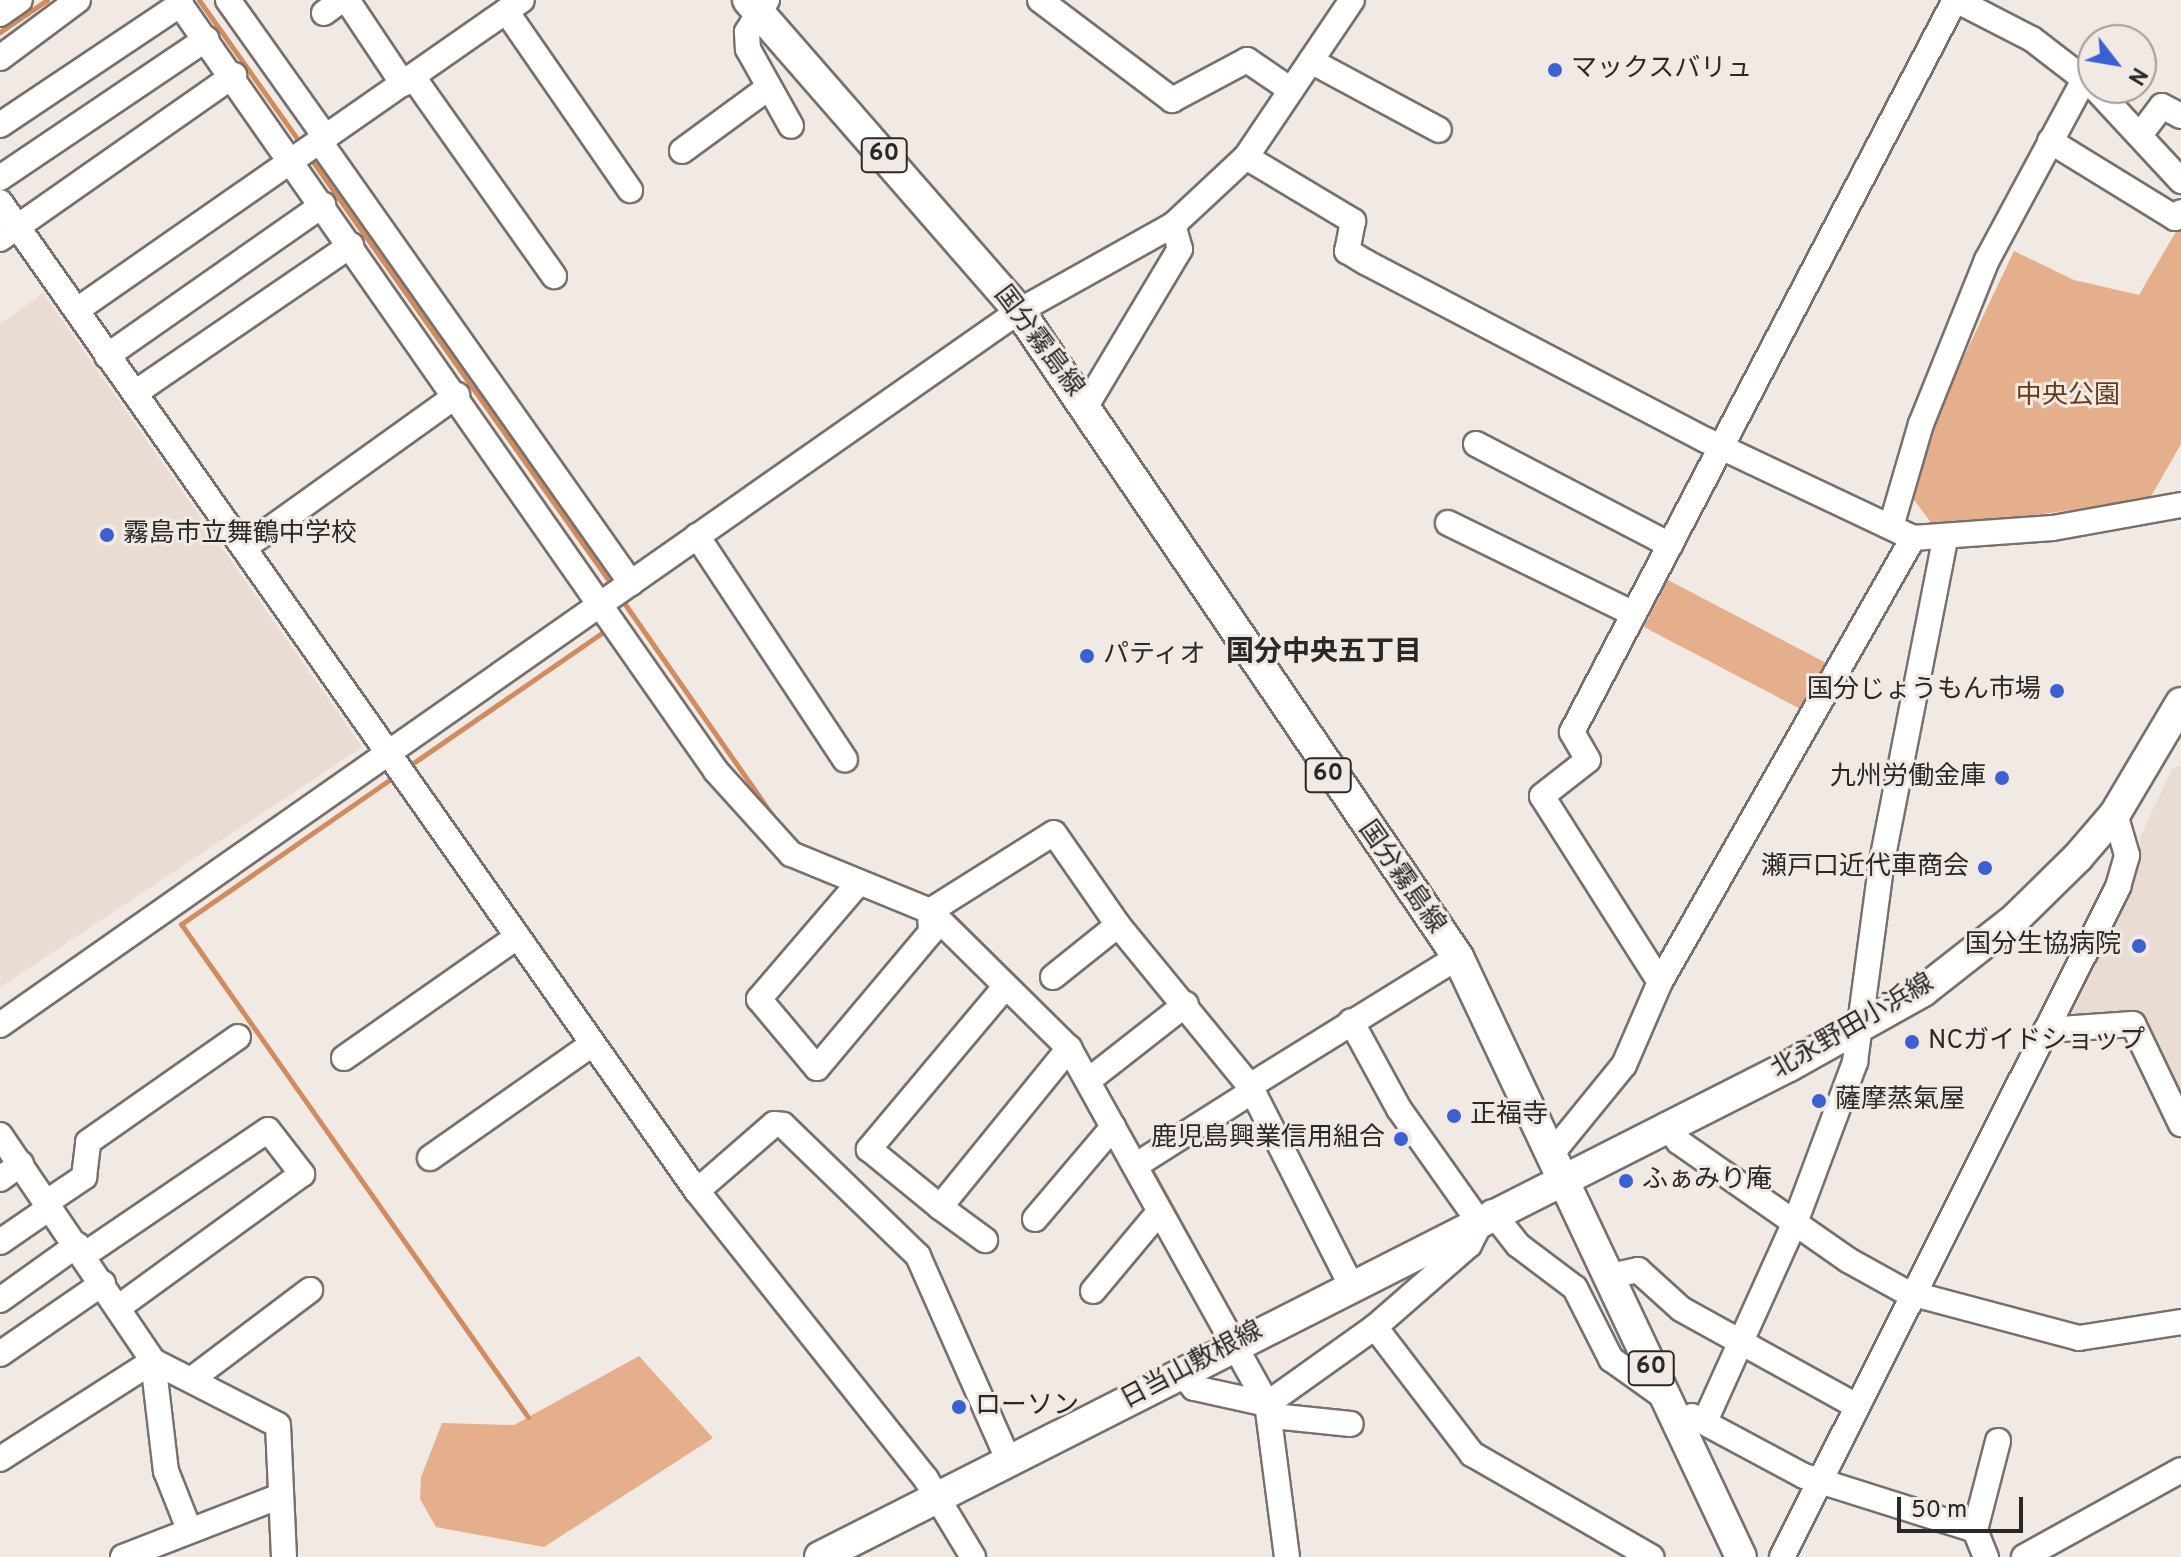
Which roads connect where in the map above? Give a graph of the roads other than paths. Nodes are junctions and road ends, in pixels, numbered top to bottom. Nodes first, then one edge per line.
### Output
1 (20, 0) edge
2 (78, 0) edge
3 (228, 0) edge
4 (1040, 0) edge
5 (1352, 0) edge
6 (1955, 0) edge
7 (179, 2) edge
8 (337, 4) edge
9 (758, 4) edge
10 (514, 6) edge
11 (0, 14) edge
12 (206, 39) junction
13 (0, 58) edge
14 (1311, 61) junction
15 (2077, 73) edge
16 (234, 75) junction
17 (408, 80) junction
18 (768, 88) junction
19 (1291, 90) junction
20 (2077, 103) edge
21 (2110, 104) edge
22 (2181, 116) edge
23 (0, 125) edge
24 (791, 126) dead end
25 (1439, 130) dead end
26 (2140, 135) junction
27 (2050, 141) junction
28 (310, 149) junction
29 (682, 151) dead end
30 (1246, 157) junction
31 (0, 178) edge
32 (2181, 181) edge
33 (630, 190) dead end
34 (0, 202) edge
35 (323, 205) junction
36 (2181, 212) edge
37 (1173, 225) junction
38 (9, 233) edge
39 (351, 245) junction
40 (554, 276) dead end
41 (77, 310) junction
42 (1019, 311) junction
43 (107, 356) junction
44 (135, 393) junction
45 (457, 395) junction
46 (1086, 406) junction
47 (1476, 444) dead end
48 (1721, 446) junction
49 (2181, 505) edge
50 (1448, 523) dead end
51 (1892, 523) junction
52 (697, 536) junction
53 (1913, 538) junction
54 (1945, 539) junction
55 (1670, 545) junction
56 (245, 547) junction
57 (615, 592) junction
58 (1634, 614) junction
59 (2177, 719) edge
60 (386, 753) junction
61 (845, 760) dead end
62 (2115, 814) junction
63 (856, 886) junction
64 (938, 904) junction
65 (1118, 925) junction
66 (517, 937) junction
67 (1458, 957) junction
68 (1053, 977) dead end
69 (1660, 982) junction
70 (1005, 987) junction
71 (1186, 1004) junction
72 (1351, 1021) junction
73 (0, 1025) edge
74 (1863, 1025) junction
75 (2046, 1030) junction
76 (238, 1037) dead end
77 (592, 1044) junction
78 (1069, 1048) junction
79 (344, 1058) dead end
80 (1095, 1074) junction
81 (1251, 1089) junction
82 (2181, 1124) edge
83 (1666, 1125) junction
84 (1113, 1127) junction
85 (0, 1135) edge
86 (430, 1158) dead end
87 (1144, 1160) junction
88 (21, 1164) junction
89 (1559, 1164) junction
90 (0, 1179) edge
91 (697, 1191) junction
92 (49, 1204) junction
93 (940, 1207) junction
94 (1159, 1212) junction
95 (1484, 1215) junction
96 (1035, 1219) dead end
97 (1796, 1220) junction
98 (985, 1240) dead end
99 (0, 1242) edge
100 (80, 1250) junction
101 (1610, 1276) junction
102 (103, 1283) junction
103 (1351, 1285) junction
104 (310, 1290) dead end
105 (1093, 1291) dead end
106 (1912, 1292) junction
107 (0, 1300) edge
108 (120, 1306) junction
109 (2181, 1322) edge
110 (1375, 1327) junction
111 (1238, 1341) junction
112 (1741, 1344) junction
113 (0, 1354) edge
114 (153, 1361) junction
115 (1181, 1373) junction
116 (192, 1379) junction
117 (1272, 1404) junction
118 (1855, 1405) junction
119 (1683, 1413) junction
120 (1351, 1424) dead end
121 (1998, 1441) dead end
122 (0, 1459) edge
123 (1009, 1461) junction
124 (2181, 1470) edge
125 (1816, 1481) junction
126 (278, 1497) junction
127 (937, 1497) junction
128 (189, 1529) junction
129 (1975, 1530) junction
130 (123, 1557) edge
131 (284, 1557) edge
132 (820, 1557) edge
133 (973, 1557) edge
134 (1287, 1557) edge
135 (1651, 1557) edge
136 (1741, 1557) edge
137 (1782, 1557) edge
138 (1986, 1557) edge
139 (2024, 1557) edge

1 - 11 street
2 - 13 street
3 - 28 street
4 - 19 street
5 - 14 street
6 - 15 street
6 - 48 street
7 - 12 street
7 - 23 street
8 - 17 street
9 - 18 street
9 - 42 main road, 国分霧島線 / 60
10 - 17 street
10 - 33 street
12 - 16 street
12 - 31 street
14 - 19 street
14 - 25 street
16 - 28 street
16 - 38 street
17 - 28 street
17 - 40 street
18 - 24 street
18 - 29 street
19 - 30 street
20 - 27 street
21 - 26 street
22 - 26 street
26 - 32 street
27 - 36 street
27 - 51 street
28 - 35 street
28 - 41 street
28 - 57 street
30 - 37 street
30 - 48 street
34 - 38 street
35 - 39 street
35 - 43 street
37 - 42 street
37 - 46 street
38 - 41 street
39 - 44 street
39 - 45 street
41 - 43 street
42 - 46 main road, 国分霧島線 / 60
42 - 52 street
43 - 44 street
44 - 56 street
45 - 56 street
45 - 57 street
46 - 67 main road, 国分霧島線 / 60
47 - 55 street
48 - 51 street
48 - 55 street
49 - 54 street
50 - 58 street
51 - 53 street
52 - 57 street
52 - 61 street
53 - 54 street
53 - 69 street
54 - 74 street
55 - 58 street
56 - 60 street
57 - 60 street
57 - 63 street
58 - 69 street
59 - 62 main road, 北永野田小浜線
60 - 66 street
60 - 73 street
62 - 74 main road, 北永野田小浜線
62 - 75 street
63 - 64 street
63 - 64 street
64 - 65 street
64 - 70 street
65 - 68 street
65 - 71 street
66 - 77 street
66 - 79 street
67 - 72 street
67 - 89 main road, 国分霧島線 / 60
69 - 89 street
70 - 78 street
70 - 93 street
71 - 80 street
71 - 81 street
72 - 81 street
72 - 95 street
74 - 83 main road, 北永野田小浜線
74 - 97 street
75 - 82 street
75 - 106 street
76 - 92 street
77 - 86 street
77 - 91 street
78 - 80 street
78 - 93 street
80 - 84 street
81 - 87 street
81 - 103 street
83 - 89 main road, 北永野田小浜線
83 - 97 street
84 - 87 street
84 - 96 street
85 - 88 street
87 - 94 street
88 - 90 street
88 - 92 street
89 - 95 main road, 日当山敷根線
89 - 101 main road, 国分霧島線 / 60
91 - 123 street
91 - 127 street
92 - 99 street
92 - 100 street
93 - 98 street
94 - 105 street
94 - 111 street
95 - 103 main road, 日当山敷根線
95 - 110 street
95 - 119 street
97 - 106 street
97 - 112 street
100 - 102 street
100 - 107 street
100 - 108 street
101 - 112 street
101 - 119 main road, 国分霧島線 / 60
102 - 108 street
102 - 113 street
103 - 111 main road, 日当山敷根線
104 - 116 street
106 - 109 street
106 - 118 street
108 - 114 street
110 - 117 street
110 - 135 street
111 - 115 main road, 日当山敷根線
111 - 117 street
112 - 118 street
112 - 119 street
114 - 116 street
114 - 122 street
114 - 128 street
115 - 117 street
115 - 123 main road, 日当山敷根線
116 - 126 street
117 - 120 street
117 - 134 street
118 - 125 street
119 - 125 street
119 - 136 main road, 国分霧島線 / 60
121 - 129 street
123 - 127 main road, 日当山敷根線
124 - 139 street
125 - 129 street
125 - 137 street
126 - 128 street
126 - 131 street
127 - 132 main road, 日当山敷根線
127 - 133 street
128 - 130 street
129 - 138 street

